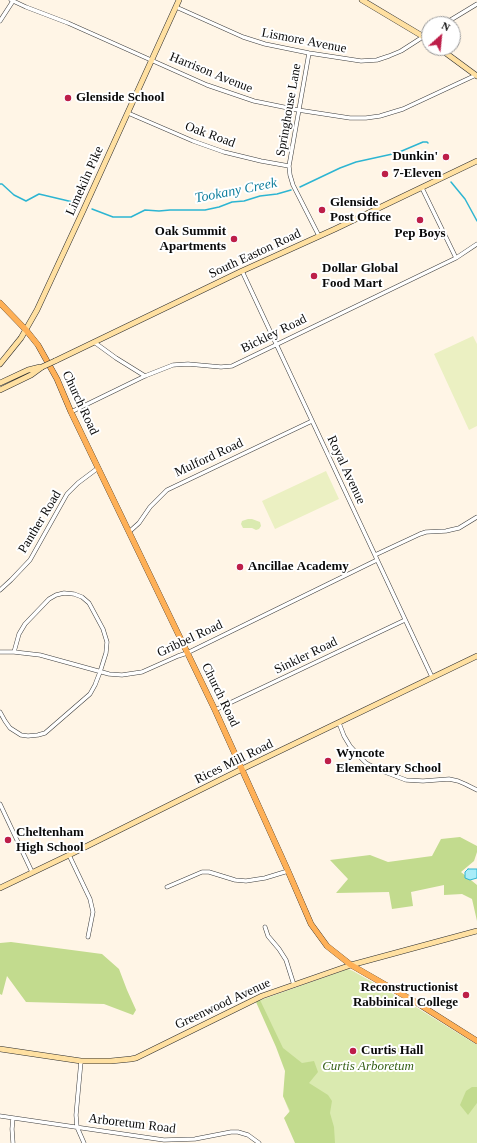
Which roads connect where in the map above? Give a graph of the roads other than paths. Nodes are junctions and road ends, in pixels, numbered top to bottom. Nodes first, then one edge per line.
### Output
1 (12, 0) edge
2 (179, 0) edge
3 (362, 0) edge
4 (372, 2) edge
5 (477, 4) edge
6 (176, 7) junction
7 (457, 16) edge
8 (0, 21) edge
9 (421, 34) edge
10 (421, 38) edge
11 (309, 53) junction
12 (450, 56) edge
13 (152, 60) junction
14 (477, 75) edge
15 (298, 110) junction
16 (128, 113) junction
17 (477, 161) edge
18 (289, 166) junction
19 (422, 188) junction
20 (319, 236) junction
21 (477, 244) edge
22 (456, 258) junction
23 (242, 271) junction
24 (0, 303) edge
25 (26, 330) junction
26 (94, 342) junction
27 (277, 344) junction
28 (0, 364) edge
29 (42, 367) junction
30 (145, 376) junction
31 (0, 383) edge
32 (0, 390) edge
33 (71, 412) junction
34 (312, 421) junction
35 (99, 467) junction
36 (477, 517) edge
37 (129, 532) junction
38 (375, 555) junction
39 (377, 560) junction
40 (0, 590) edge
41 (405, 620) junction
42 (0, 652) edge
43 (14, 652) junction
44 (187, 653) junction
45 (477, 656) edge
46 (100, 672) junction
47 (432, 677) junction
48 (216, 710) junction
49 (0, 712) edge
50 (339, 723) junction
51 (242, 770) junction
52 (477, 790) edge
53 (0, 804) edge
54 (69, 856) junction
55 (288, 871) junction
56 (32, 872) junction
57 (167, 887) dead end
58 (0, 888) edge
59 (265, 927) dead end
60 (477, 931) edge
61 (88, 937) dead end
62 (351, 965) junction
63 (294, 985) junction
64 (477, 1041) edge
65 (0, 1049) edge
66 (81, 1061) junction
67 (0, 1116) edge
68 (13, 1118) junction
69 (77, 1127) junction
70 (177, 1141) edge
71 (13, 1143) edge
72 (84, 1143) edge
73 (258, 1143) edge

1 - 8 street
1 - 13 street, Harrison Avenue
2 - 6 main road, Limekiln Pike
3 - 4 main road
4 - 9 main road
5 - 7 street
6 - 11 street, Lismore Avenue
6 - 13 main road, Limekiln Pike
10 - 11 street, Lismore Avenue
11 - 15 street, Springhouse Lane
12 - 14 main road
13 - 15 street, Harrison Avenue
13 - 16 main road, Limekiln Pike
14 - 15 street, Harrison Avenue
15 - 18 street, Springhouse Lane
16 - 18 street, Oak Road
16 - 25 main road, Limekiln Pike
17 - 19 main road, South Easton Road
18 - 20 street, Springhouse Lane
19 - 20 main road, South Easton Road
19 - 22 street
20 - 23 main road, South Easton Road
21 - 22 street, Bickley Road
22 - 27 street, Bickley Road
23 - 26 main road, South Easton Road
23 - 27 street, Royal Avenue
24 - 25 main road, Church Road
25 - 28 main road, Limekiln Pike
25 - 33 main road, Church Road
26 - 29 main road, South Easton Road, bridge
26 - 30 street
27 - 30 street, Bickley Road
27 - 34 street, Royal Avenue
29 - 31 main road, South Easton Road
29 - 32 main road, South Easton Road
30 - 33 street, Bickley Road
33 - 35 main road, Church Road
34 - 37 street, Mulford Road
34 - 38 street, Royal Avenue
35 - 37 main road, Church Road
35 - 40 street, Panther Road
36 - 38 street
37 - 44 main road, Church Road
38 - 39 street, Royal Avenue
39 - 41 street, Royal Avenue
39 - 44 street, Gribbel Road
41 - 47 street, Royal Avenue
41 - 48 street, Sinkler Road
42 - 43 street, Gribbel Road
43 - 46 street, Gribbel Road
43 - 46 street
44 - 46 street, Gribbel Road
44 - 48 main road, Church Road
45 - 47 main road, Rices Mill Road
46 - 49 street
47 - 50 main road, Rices Mill Road
48 - 51 main road, Church Road
50 - 51 main road, Rices Mill Road
50 - 52 street
51 - 54 main road, Rices Mill Road
51 - 55 main road, Church Road
53 - 56 street
54 - 56 main road, Rices Mill Road
54 - 61 street
55 - 57 street
55 - 62 main road, Church Road
56 - 58 main road, Rices Mill Road
59 - 63 street
60 - 62 main road, Greenwood Avenue
62 - 63 main road, Greenwood Avenue
62 - 64 main road, Church Road
63 - 66 main road, Greenwood Avenue
65 - 66 main road, Greenwood Avenue
66 - 69 street
67 - 68 street, Arboretum Road
68 - 69 street, Arboretum Road
68 - 71 street
69 - 70 street, Arboretum Road
69 - 72 street
70 - 73 street, Arboretum Road

